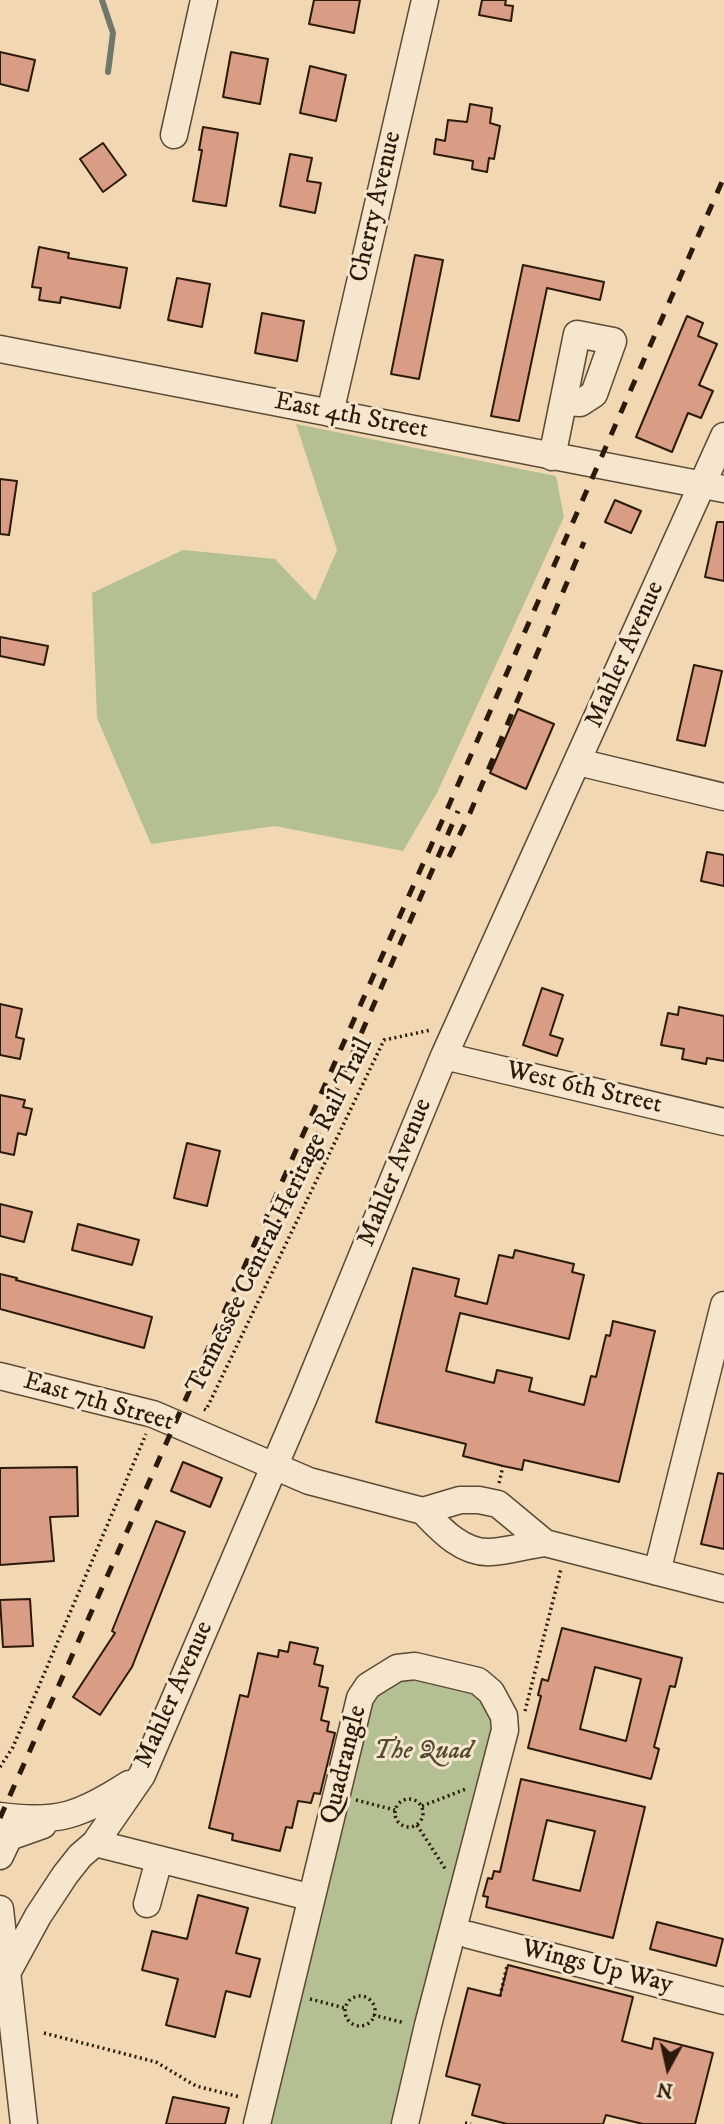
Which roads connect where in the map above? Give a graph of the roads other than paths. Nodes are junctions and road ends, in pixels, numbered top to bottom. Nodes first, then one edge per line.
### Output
1 (204, 0) edge
2 (425, 0) edge
3 (174, 135) dead end
4 (0, 349) edge
5 (564, 402) dead end
6 (330, 413) junction
7 (724, 436) edge
8 (552, 457) junction
9 (713, 487) edge
10 (578, 762) junction
11 (724, 797) edge
12 (444, 1056) junction
13 (724, 1122) edge
14 (724, 1305) edge
15 (0, 1376) edge
16 (273, 1467) junction
17 (423, 1511) junction
18 (545, 1543) junction
19 (657, 1573) junction
20 (724, 1589) edge
21 (142, 1775) junction
22 (71, 1815) junction
23 (0, 1816) edge
24 (94, 1843) junction
25 (0, 1856) edge
26 (159, 1860) junction
27 (305, 1896) dead end
28 (147, 1904) dead end
29 (0, 1909) edge
30 (469, 1935) dead end
31 (7, 1973) junction
32 (724, 2001) edge
33 (24, 2124) edge
34 (257, 2124) edge
35 (405, 2124) edge

1 - 3 street
2 - 6 street, Cherry Avenue
4 - 6 street, East 4th Street
5 - 8 street
6 - 8 street, East 4th Street
7 - 9 street, Mahler Avenue
8 - 9 street, East 4th Street
9 - 10 street, Mahler Avenue
10 - 11 street
10 - 12 street, Mahler Avenue
12 - 13 street, West 6th Street
12 - 16 street, Mahler Avenue
14 - 19 street
15 - 16 street, East 7th Street
16 - 17 street, East 7th Street
16 - 21 street, Mahler Avenue
17 - 18 street
17 - 18 street
18 - 19 street
19 - 20 street
21 - 22 street, Mahler Avenue
21 - 24 street
22 - 23 street, Mahler Avenue
22 - 25 street
24 - 26 street
24 - 31 street
26 - 27 street
26 - 28 street
29 - 31 street
30 - 32 street, Wings Up Way
31 - 33 street
34 - 35 street, Quadrangle

